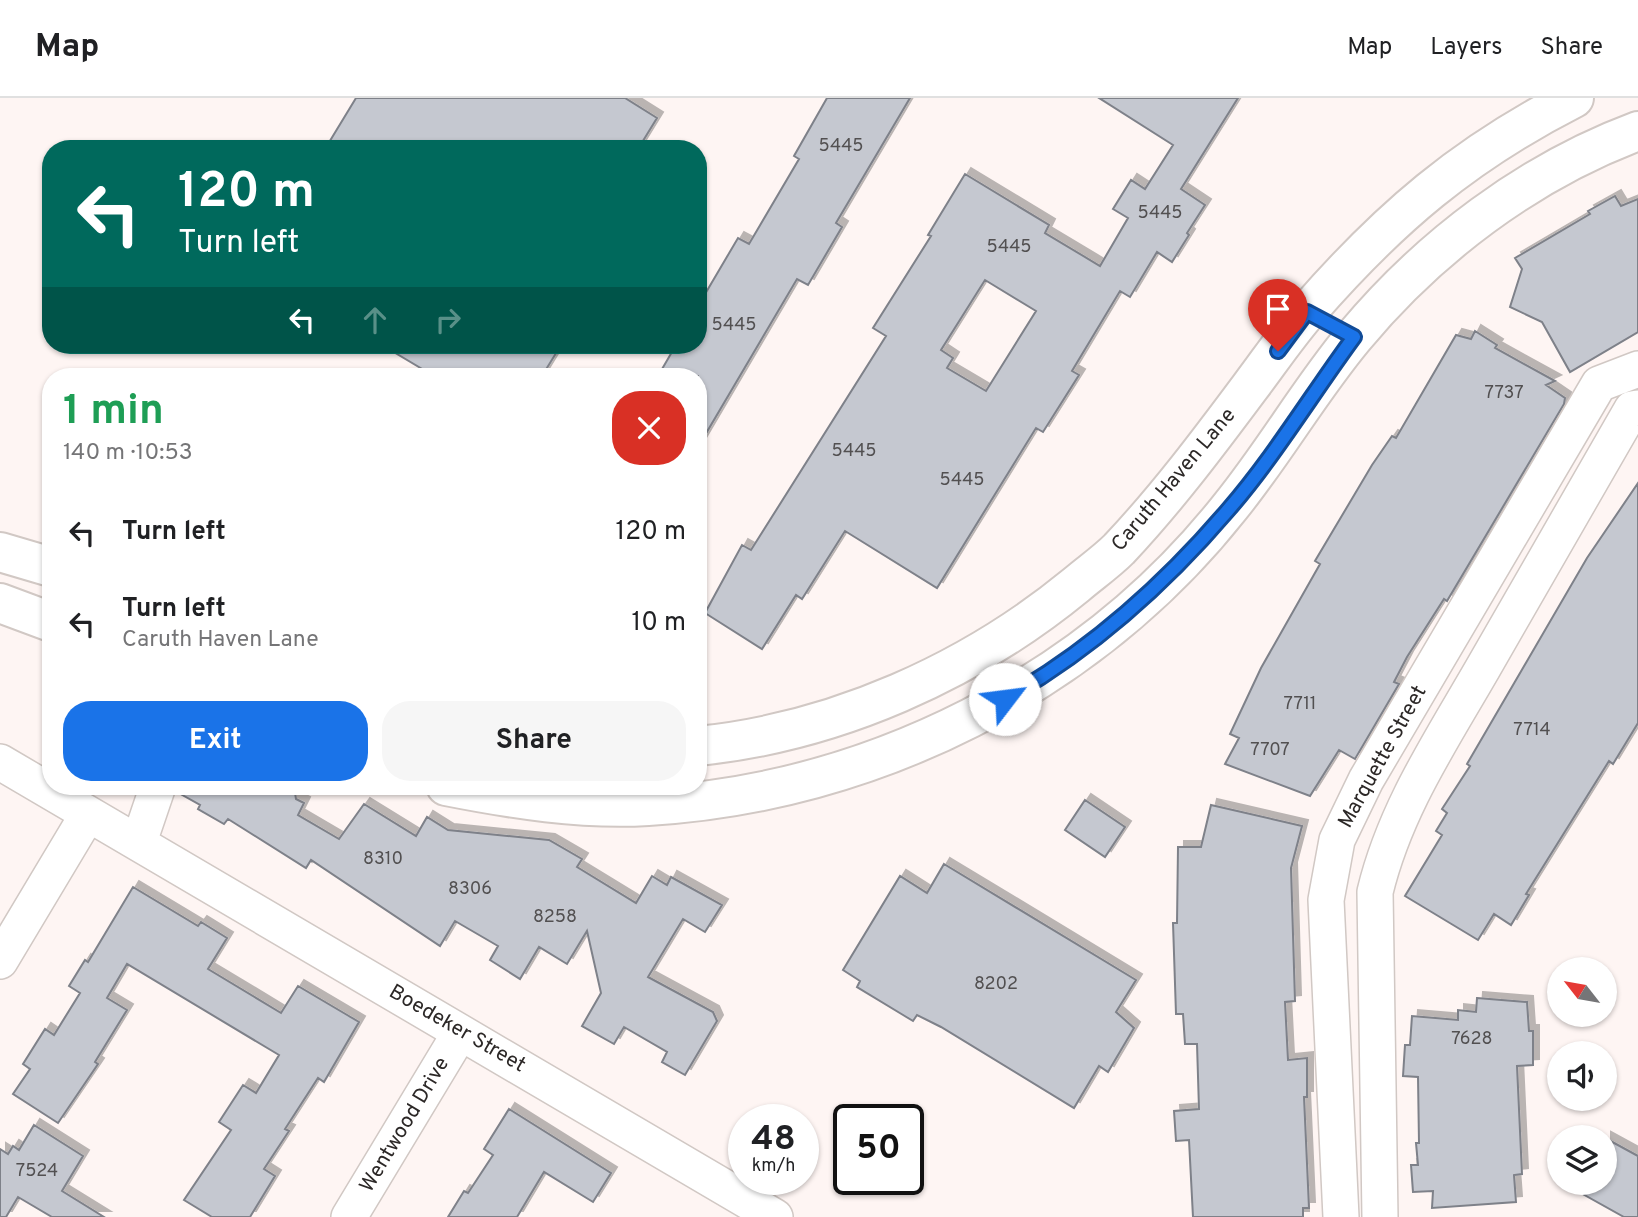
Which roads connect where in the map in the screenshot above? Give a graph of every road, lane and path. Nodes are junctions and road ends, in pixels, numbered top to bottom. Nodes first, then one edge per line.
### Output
1 (1574, 98) edge
2 (1638, 131) edge
3 (1307, 312) junction
4 (1354, 337) junction
5 (1638, 369) edge
6 (1638, 408) edge
7 (0, 552) edge
8 (42, 564) edge
9 (0, 604) edge
10 (42, 619) edge
11 (1424, 682) junction
12 (1461, 705) junction
13 (707, 744) edge
14 (0, 762) edge
15 (42, 787) edge
16 (56, 795) edge
17 (155, 795) edge
18 (492, 795) edge
19 (88, 814) junction
20 (139, 842) junction
21 (0, 961) edge
22 (1374, 979) junction
23 (1331, 982) junction
24 (460, 1032) junction
25 (349, 1217) edge
26 (775, 1217) edge
27 (1341, 1217) edge
28 (1380, 1217) edge

1 - 3 main road, Caruth Haven Lane
2 - 4 main road
3 - 4 main road
3 - 13 main road, Caruth Haven Lane
4 - 18 main road
5 - 11 street, Marquette Street
6 - 12 street, Marquette Street
7 - 8 main road
9 - 10 main road
11 - 12 street
11 - 23 street, Marquette Street
12 - 22 street, Marquette Street
14 - 15 street, Boedeker Street
16 - 19 street, Boedeker Street
17 - 20 street
19 - 20 street, Boedeker Street
19 - 21 street
20 - 24 street, Boedeker Street
22 - 23 street
22 - 28 street, Marquette Street
23 - 27 street, Marquette Street
24 - 25 street, Wentwood Drive
24 - 26 street, Boedeker Street

